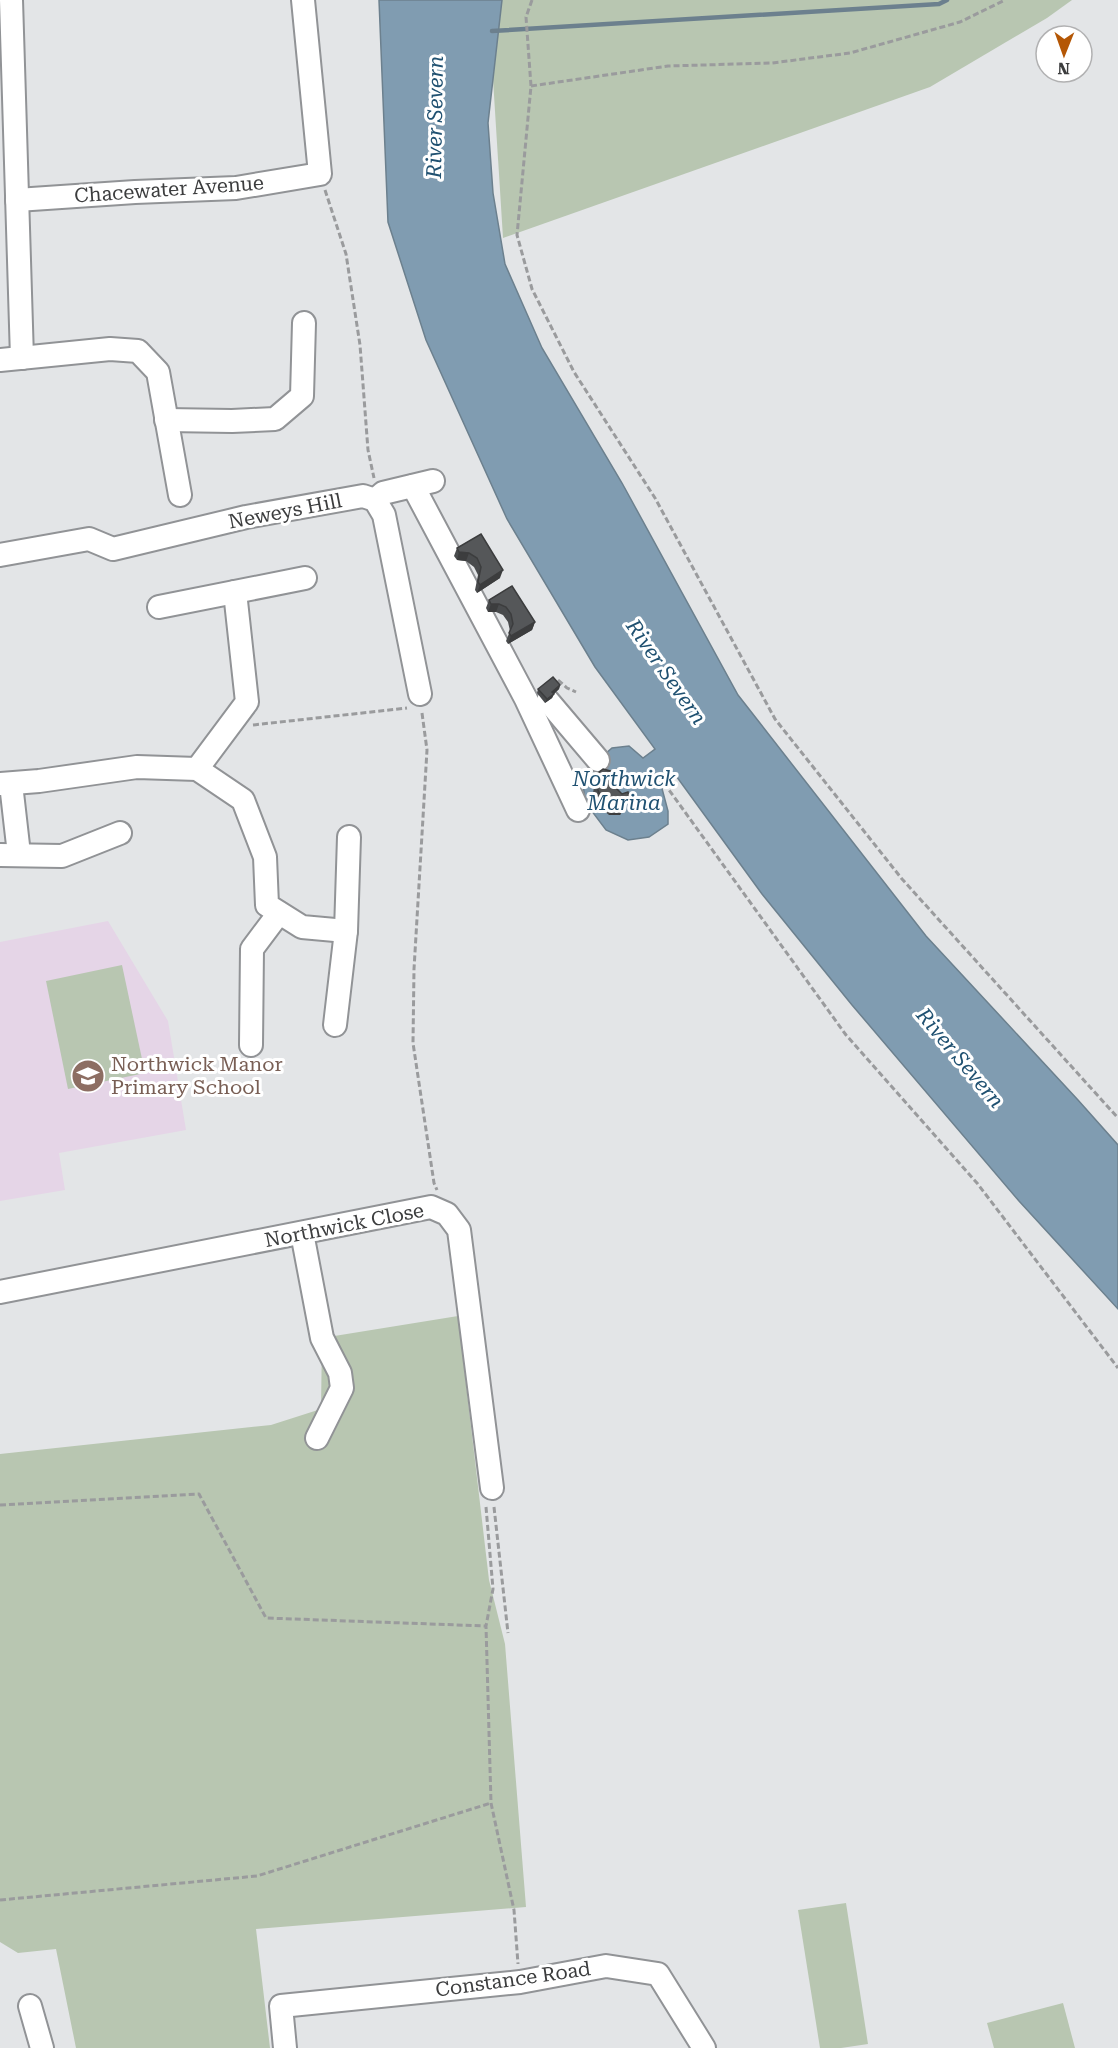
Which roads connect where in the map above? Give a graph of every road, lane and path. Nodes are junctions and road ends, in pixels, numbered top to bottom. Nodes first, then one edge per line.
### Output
1 (11, 0) edge
2 (303, 0) edge
3 (532, 0) edge
4 (1005, 0) edge
5 (531, 86) junction
6 (320, 174) junction
7 (16, 200) junction
8 (304, 323) dead end
9 (11, 359) edge
10 (165, 420) junction
11 (180, 495) dead end
12 (375, 500) junction
13 (0, 555) edge
14 (305, 578) dead end
15 (235, 592) junction
16 (159, 607) dead end
17 (558, 680) edge
18 (576, 692) dead end
19 (420, 700) junction
20 (548, 701) edge
21 (232, 721) junction
22 (598, 760) dead end
23 (197, 769) junction
24 (664, 783) dead end
25 (5, 784) edge
26 (582, 803) dead end
27 (120, 833) dead end
28 (349, 837) dead end
29 (9, 855) edge
30 (279, 913) junction
31 (346, 931) junction
32 (335, 1025) dead end
33 (251, 1045) dead end
34 (1118, 1118) edge
35 (447, 1214) junction
36 (302, 1233) junction
37 (0, 1292) edge
38 (1118, 1368) edge
39 (317, 1438) dead end
40 (492, 1488) joint
41 (0, 1505) edge
42 (508, 1633) dead end
43 (491, 1803) junction
44 (0, 1900) edge
45 (520, 1982) junction
46 (30, 2006) dead end
47 (42, 2048) edge
48 (285, 2048) edge
49 (704, 2048) edge

1 - 7 street
2 - 6 street
3 - 5 path
4 - 5 path
5 - 34 path
6 - 7 street, Chacewater Avenue
6 - 12 path
7 - 9 street
8 - 10 street
9 - 10 street
10 - 11 street
12 - 13 street, Neweys Hill
12 - 19 street
12 - 26 street
14 - 15 street
15 - 16 street
15 - 21 street
17 - 18 path
19 - 21 path
19 - 35 path
20 - 22 street
21 - 23 street
23 - 25 street
23 - 30 street
24 - 38 path
25 - 29 street
27 - 29 street
28 - 31 street
30 - 31 street
30 - 33 street
31 - 32 street
35 - 36 street, Northwick Close
35 - 40 street, Northwick Close
36 - 37 street, Northwick Close
36 - 39 street
40 - 42 path
41 - 43 path
43 - 44 path
43 - 45 path
45 - 48 street, Constance Road
45 - 49 street, Constance Road
46 - 47 street

